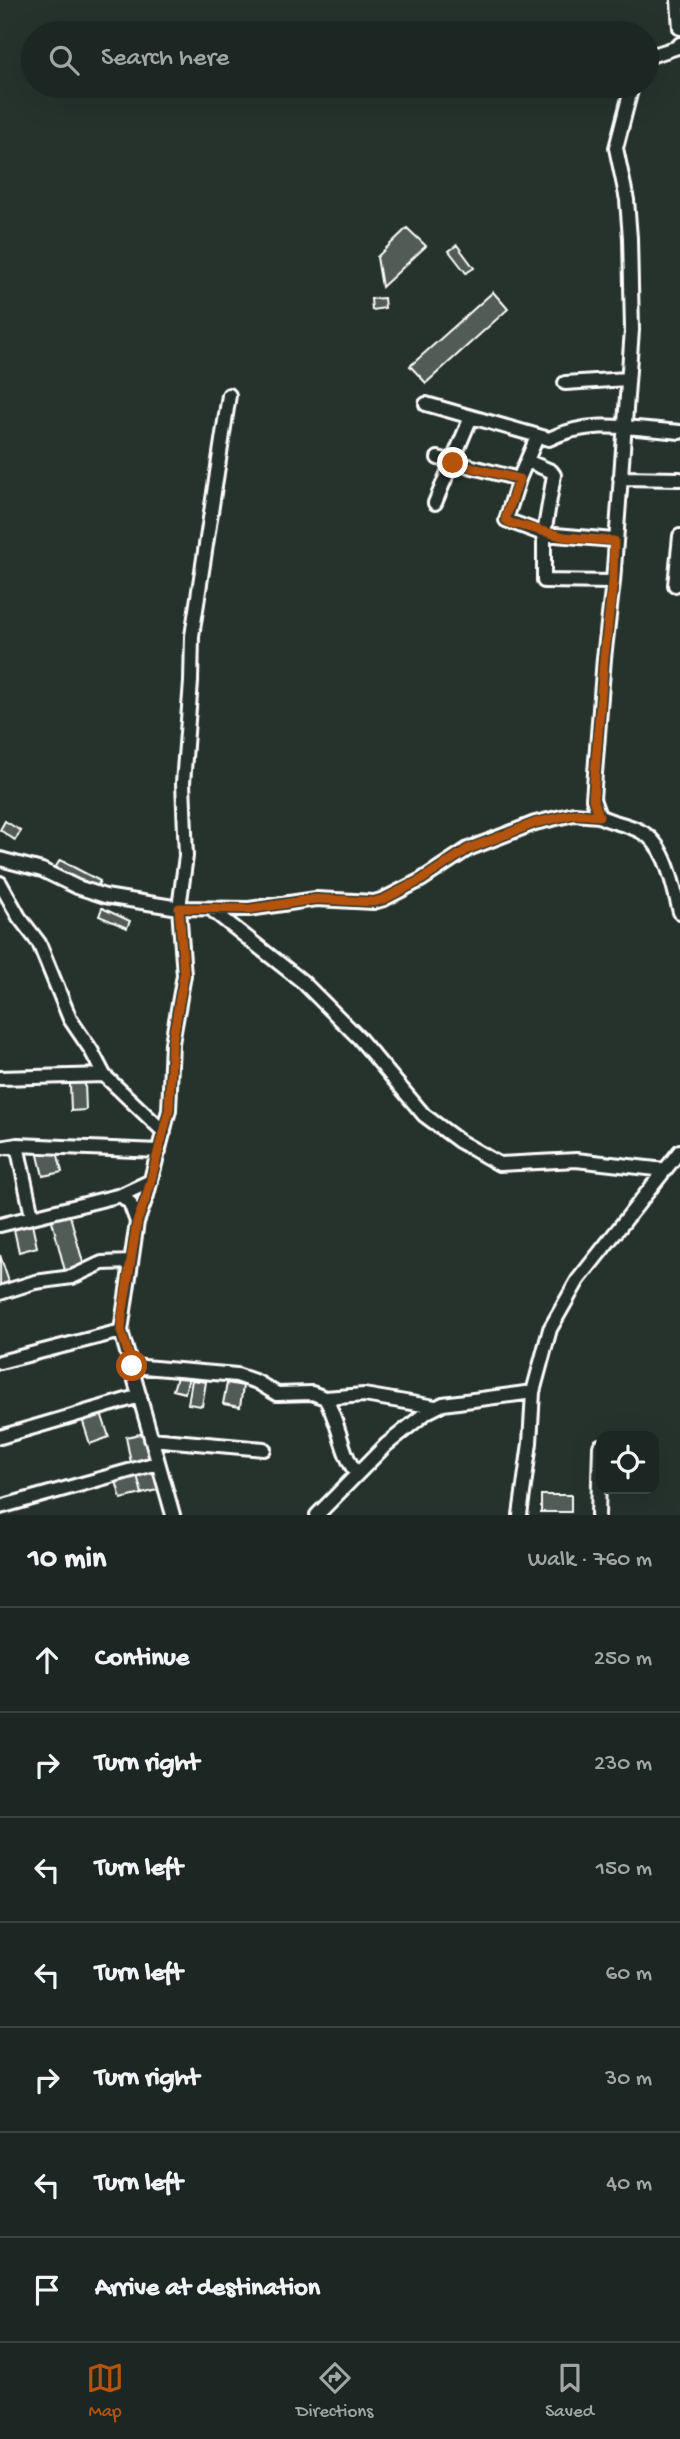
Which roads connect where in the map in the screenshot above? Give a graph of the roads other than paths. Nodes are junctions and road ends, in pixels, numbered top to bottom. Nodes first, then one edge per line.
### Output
1 (678, 0) edge
2 (680, 27) edge
3 (680, 44) edge
4 (659, 53) edge
5 (629, 98) edge
6 (627, 379) junction
7 (565, 383) dead end
8 (229, 395) dead end
9 (426, 404) dead end
10 (471, 417) junction
11 (624, 427) junction
12 (680, 432) edge
13 (537, 437) junction
14 (438, 458) dead end
15 (527, 461) junction
16 (453, 463) junction
17 (620, 478) junction
18 (519, 479) junction
19 (680, 479) edge
20 (435, 503) dead end
21 (544, 534) junction
22 (680, 536) edge
23 (614, 541) junction
24 (613, 582) junction
25 (675, 585) dead end
26 (599, 816) junction
27 (0, 859) edge
28 (0, 883) edge
29 (179, 908) junction
30 (212, 909) junction
31 (680, 912) edge
32 (104, 1076) junction
33 (0, 1078) edge
34 (164, 1132) junction
35 (17, 1145) junction
36 (0, 1148) edge
37 (159, 1151) junction
38 (680, 1151) edge
39 (665, 1170) junction
40 (150, 1181) junction
41 (121, 1195) junction
42 (32, 1216) junction
43 (137, 1222) junction
44 (0, 1225) edge
45 (131, 1262) junction
46 (0, 1293) edge
47 (121, 1331) junction
48 (0, 1362) edge
49 (132, 1366) junction
50 (533, 1392) junction
51 (140, 1396) junction
52 (325, 1398) junction
53 (435, 1407) junction
54 (0, 1437) edge
55 (151, 1439) junction
56 (264, 1449) dead end
57 (157, 1463) junction
58 (357, 1474) junction
59 (599, 1494) edge
60 (0, 1507) edge
61 (173, 1515) edge
62 (317, 1515) edge
63 (520, 1515) edge
64 (598, 1515) edge

1 - 2 street
3 - 4 street
5 - 6 street
6 - 7 street
6 - 11 street
8 - 29 street
9 - 10 street
10 - 13 street
10 - 16 street
11 - 12 street
11 - 13 street
11 - 17 street
13 - 15 street
14 - 16 street
15 - 18 street
15 - 21 street
16 - 18 street
16 - 20 street
17 - 19 street
17 - 23 street
18 - 21 street
21 - 23 street
21 - 24 street
22 - 25 street
23 - 24 street
24 - 26 street
26 - 30 street
26 - 31 street
27 - 29 street
28 - 32 street
29 - 30 street
29 - 34 street
30 - 39 street
32 - 33 street
32 - 34 street
34 - 37 street
35 - 36 street
35 - 37 street
35 - 42 street
37 - 40 street
38 - 39 street
39 - 50 street
40 - 41 street
40 - 43 street
41 - 42 street
41 - 43 street
42 - 44 street
43 - 45 street
45 - 46 street
45 - 47 street
47 - 48 street
47 - 49 street
49 - 51 street
49 - 52 street
50 - 53 street
50 - 63 street
51 - 54 street
51 - 55 street
52 - 53 street
52 - 58 street
53 - 58 street
55 - 56 street
55 - 57 street
57 - 60 street
57 - 61 street
58 - 62 street
59 - 64 street

